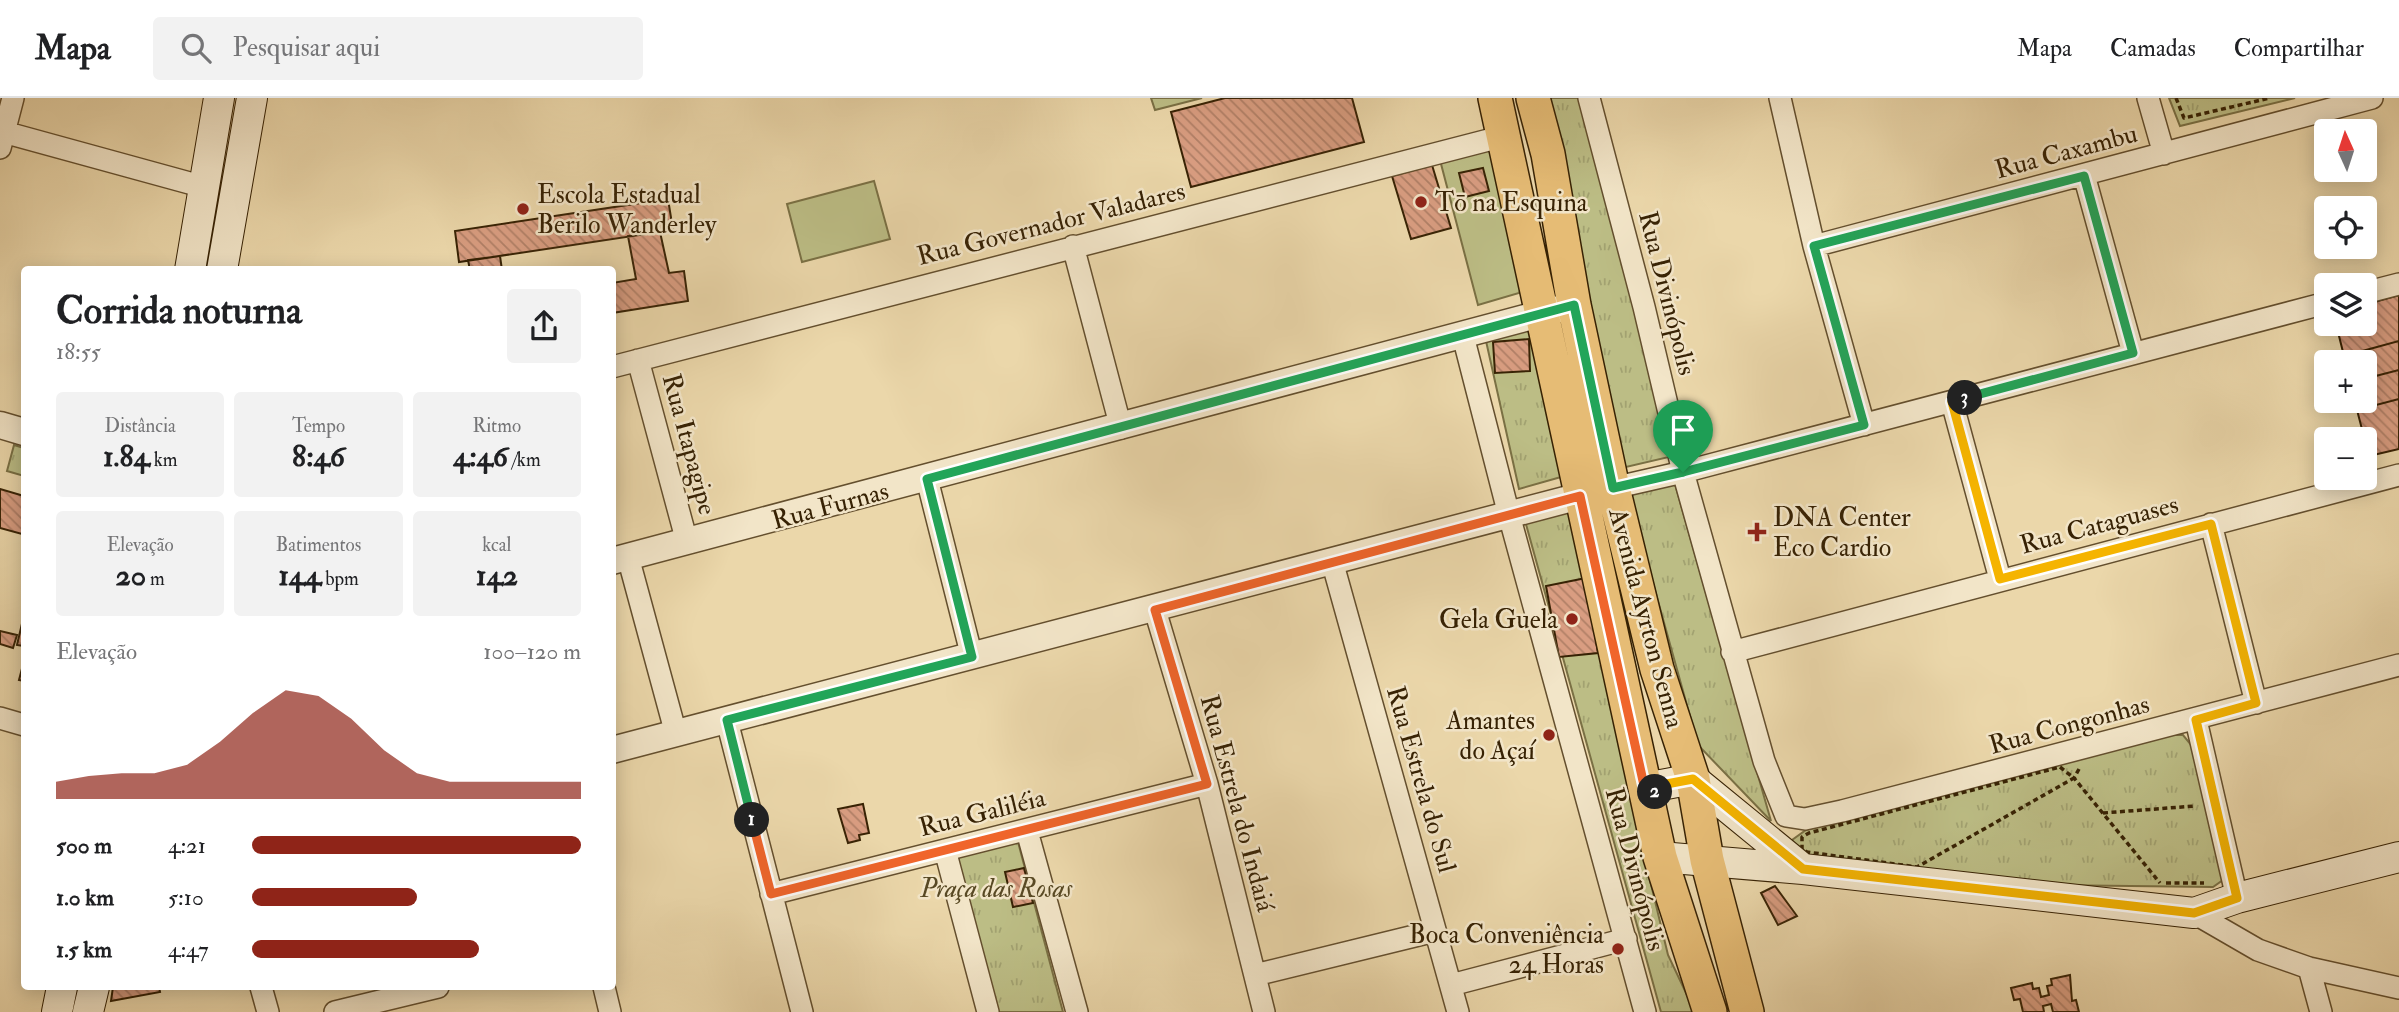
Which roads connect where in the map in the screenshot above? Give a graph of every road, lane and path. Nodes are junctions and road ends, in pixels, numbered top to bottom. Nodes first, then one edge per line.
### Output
1 (13, 98) edge
2 (219, 98) edge
3 (251, 98) edge
4 (1495, 98) edge
5 (1533, 98) edge
6 (1589, 98) edge
7 (1780, 98) edge
8 (2148, 98) edge
9 (2176, 98) edge
10 (2270, 98) edge
11 (2372, 98) edge
12 (1504, 136) junction
13 (2, 137) edge
14 (2164, 154) junction
15 (2084, 176) junction
16 (204, 187) junction
17 (1073, 246) junction
18 (1814, 246) junction
19 (191, 266) edge
20 (223, 266) edge
21 (2399, 284) edge
22 (2377, 290) edge
23 (1574, 305) junction
24 (2314, 306) edge
25 (1541, 314) junction
26 (1463, 336) junction
27 (2133, 353) junction
28 (638, 360) junction
29 (616, 366) edge
30 (1952, 402) junction
31 (0, 425) edge
32 (1864, 425) junction
33 (1121, 428) junction
34 (21, 431) edge
35 (1683, 472) junction
36 (2399, 475) edge
37 (927, 479) junction
38 (1613, 488) junction
39 (1580, 496) junction
40 (1508, 515) junction
41 (2211, 524) junction
42 (687, 542) junction
43 (620, 559) edge
44 (1332, 561) junction
45 (2000, 579) junction
46 (1155, 610) junction
47 (1732, 652) junction
48 (972, 657) junction
49 (2399, 665) edge
50 (2256, 703) junction
51 (0, 718) edge
52 (727, 720) junction
53 (2196, 720) junction
54 (21, 724) edge
55 (676, 734) junction
56 (616, 749) edge
57 (2083, 762) dead end
58 (2074, 778) junction
59 (1693, 779) junction
60 (1207, 784) junction
61 (1772, 784) joint
62 (1647, 799) junction
63 (2205, 805) dead end
64 (2103, 813) junction
65 (1027, 831) junction
66 (945, 850) junction
67 (1660, 857) junction
68 (2399, 857) edge
69 (1707, 860) junction
70 (1917, 867) junction
71 (1927, 868) dead end
72 (1803, 869) junction
73 (2146, 883) dead end
74 (2160, 883) junction
75 (2211, 883) dead end
76 (771, 894) junction
77 (2237, 898) junction
78 (2194, 913) junction
79 (1435, 931) junction
80 (1626, 939) junction
81 (2309, 968) junction
82 (1255, 975) junction
83 (1451, 985) junction
84 (2399, 988) edge
85 (61, 990) edge
86 (93, 990) edge
87 (262, 990) edge
88 (426, 990) edge
89 (605, 990) edge
90 (57, 1012) edge
91 (88, 1012) edge
92 (268, 1012) edge
93 (335, 1012) edge
94 (610, 1012) edge
95 (802, 1012) edge
96 (988, 1012) edge
97 (1077, 1012) edge
98 (1265, 1012) edge
99 (1458, 1012) edge
100 (1645, 1012) edge
101 (1710, 1012) edge
102 (1748, 1012) edge
103 (2320, 1012) edge

1 - 13 street
2 - 16 main road
3 - 20 main road
4 - 12 main road, Avenida Ayrton Senna
5 - 23 main road, Avenida Ayrton Senna
6 - 35 street, Rua Divinópolis
7 - 18 street
8 - 14 street
9 - 10 path
11 - 14 street, Rua Caxambu
12 - 17 street, Rua Governador Valadares
12 - 25 main road, Avenida Ayrton Senna
13 - 16 street
14 - 15 street, Rua Caxambu
15 - 18 street, Rua Caxambu
15 - 27 street
16 - 19 main road
17 - 28 street, Rua Governador Valadares
17 - 33 street
18 - 32 street
21 - 22 street
23 - 25 street, Rua Furnas
23 - 38 main road, Avenida Ayrton Senna
24 - 27 street
25 - 26 street, Rua Furnas
25 - 39 main road, Avenida Ayrton Senna
26 - 33 street, Rua Furnas
26 - 40 street, Rua Divinópolis
27 - 30 street
28 - 29 street, Rua Governador Valadares
28 - 42 street, Rua Itapagipe
30 - 32 street
30 - 45 street
31 - 34 street
32 - 35 street
33 - 37 street, Rua Furnas
35 - 38 street
35 - 47 street, Rua Divinópolis
36 - 41 street, Rua Cataguases
37 - 42 street, Rua Furnas
37 - 48 street
38 - 59 main road, Avenida Ayrton Senna
39 - 40 street
39 - 62 main road, Avenida Ayrton Senna
40 - 44 street
40 - 80 street, Rua Divinópolis
41 - 45 street, Rua Cataguases
41 - 50 street
42 - 43 street, Rua Furnas
43 - 55 street
44 - 46 street
44 - 79 street, Rua Estrela do Sul
45 - 47 street, Rua Cataguases
46 - 48 street
46 - 60 street, Rua Estrela do Indaiá
47 - 61 street, Rua Divinópolis
48 - 52 street
49 - 50 street, Rua Congonhas
50 - 53 street, Rua Congonhas
51 - 54 street
52 - 55 street
52 - 76 street
53 - 61 street, Rua Congonhas
53 - 77 street
55 - 56 street
57 - 58 path
58 - 64 path
58 - 70 path
58 - 70 path
59 - 62 main road
59 - 69 main road, Avenida Ayrton Senna
59 - 72 main road
60 - 65 street, Rua Galiléia
60 - 82 street, Rua Estrela do Indaiá
62 - 67 main road, Avenida Ayrton Senna
63 - 64 path
64 - 74 path
65 - 66 street, Rua Galiléia
65 - 97 street
66 - 76 street, Rua Galiléia
66 - 96 street
67 - 69 main road
67 - 101 main road, Avenida Ayrton Senna
68 - 77 main road
69 - 72 main road
69 - 102 main road, Avenida Ayrton Senna
70 - 71 path
72 - 78 main road
73 - 74 path
74 - 75 path
76 - 95 street
77 - 78 main road
78 - 81 street
79 - 82 street
79 - 83 street, Rua Estrela do Sul
80 - 83 street
80 - 100 street, Rua Divinópolis
81 - 84 street
81 - 103 street
82 - 98 street, Rua Estrela do Indaiá
83 - 99 street, Rua Estrela do Sul
85 - 90 main road
86 - 91 main road
87 - 92 street
88 - 93 street
89 - 94 street

